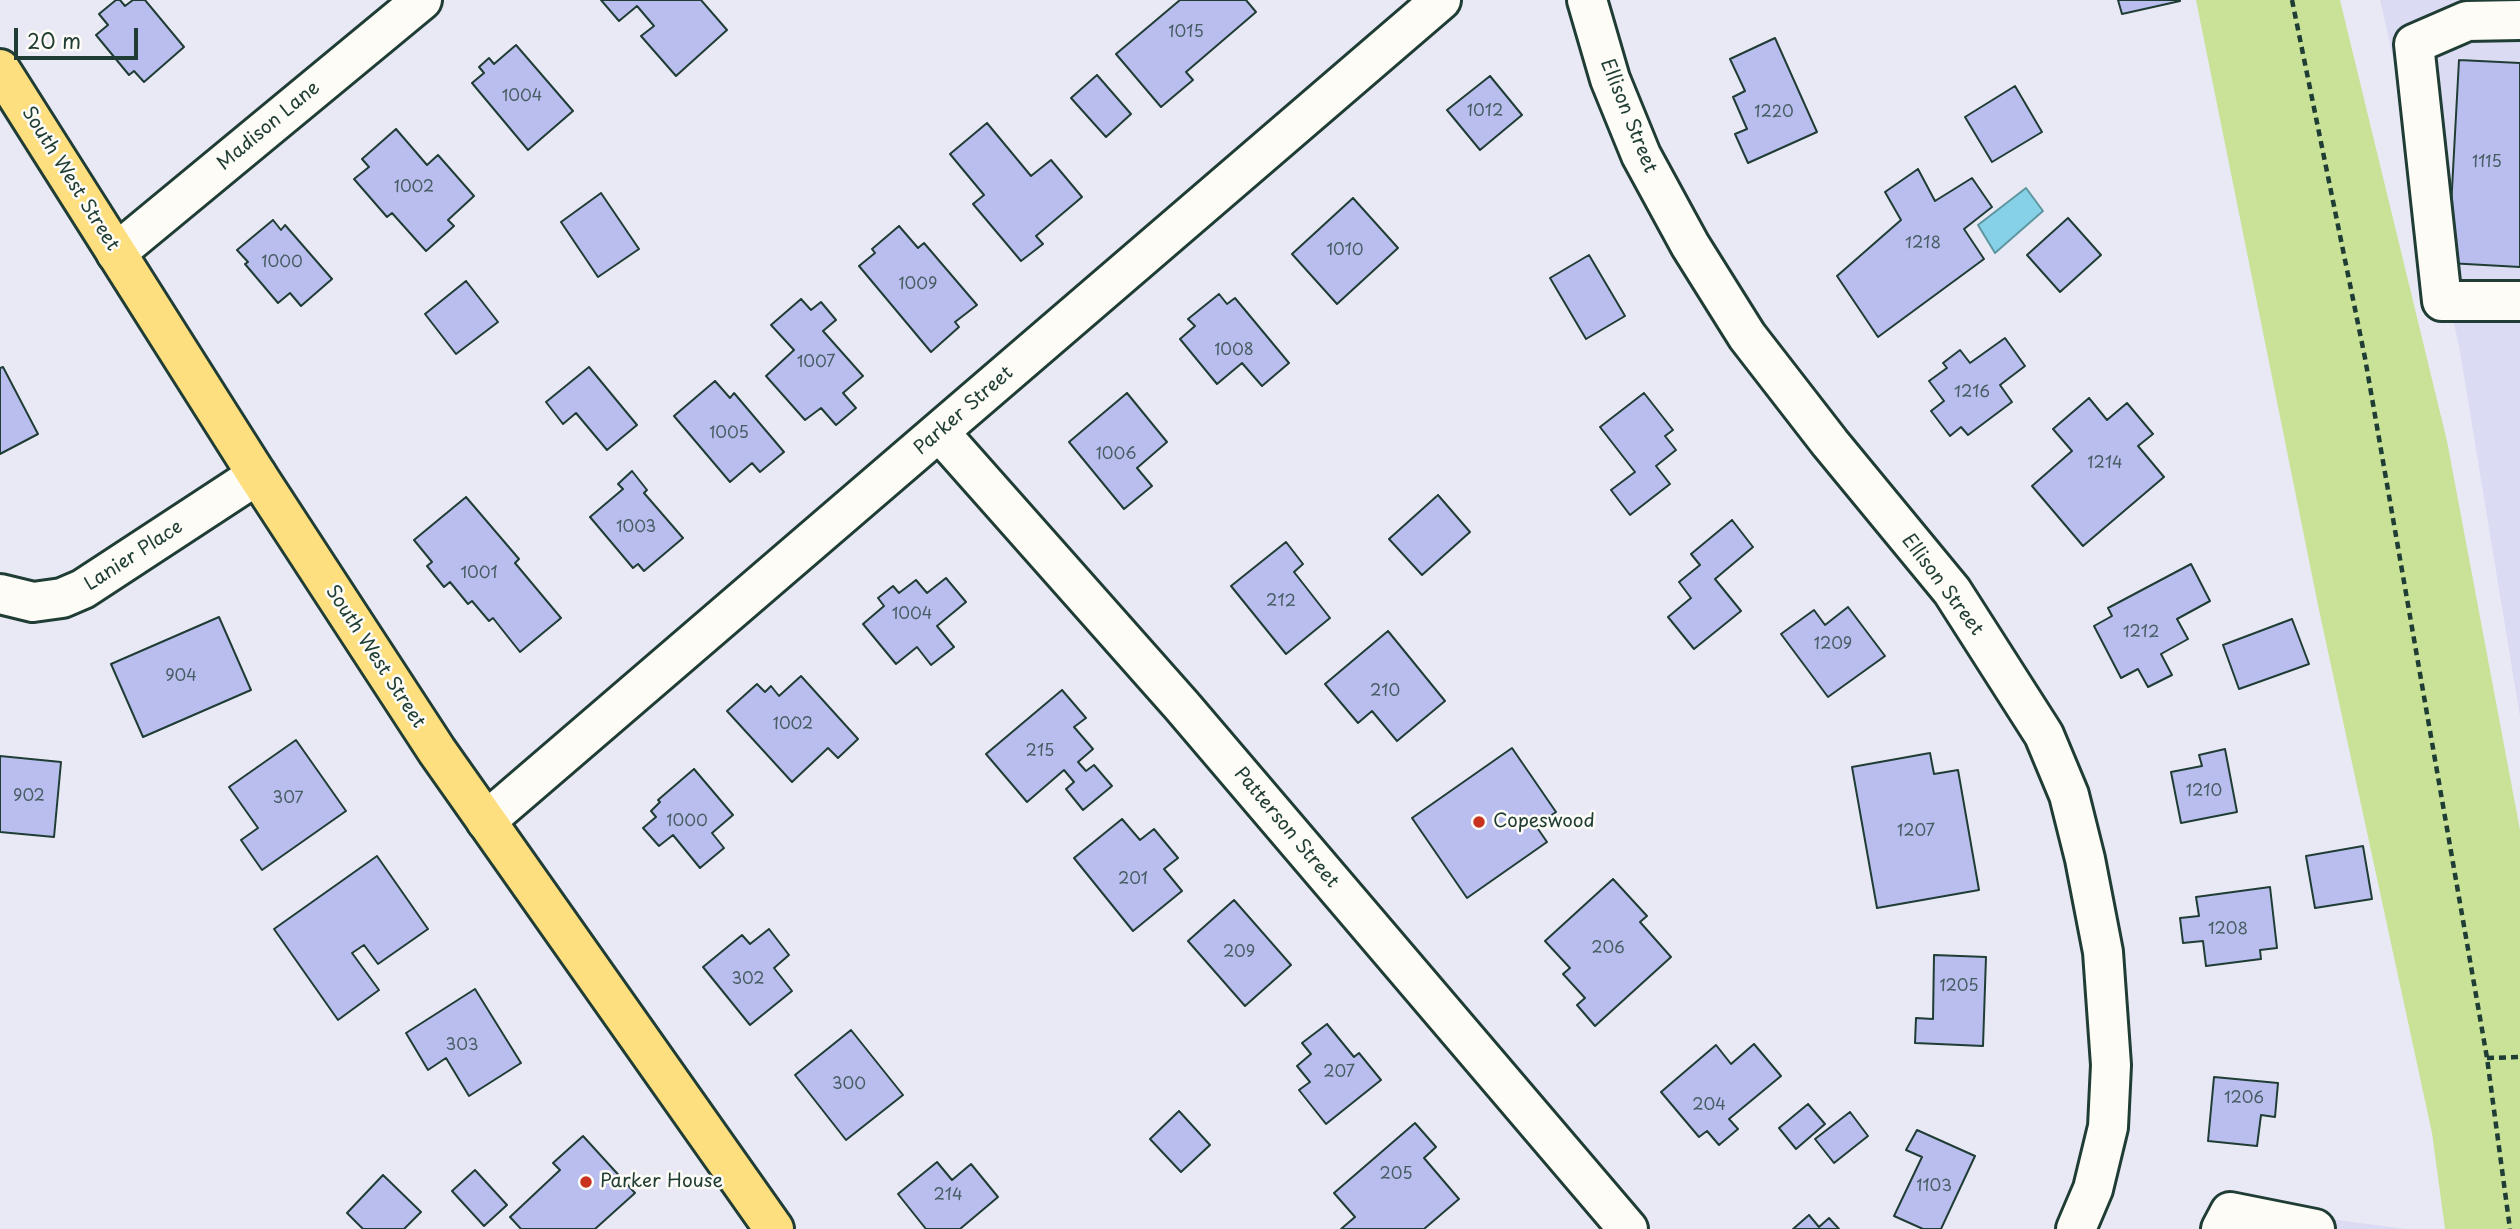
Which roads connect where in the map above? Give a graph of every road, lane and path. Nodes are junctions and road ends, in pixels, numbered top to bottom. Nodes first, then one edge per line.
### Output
1 (422, 0) edge
2 (1441, 0) edge
3 (1587, 0) edge
4 (2292, 0) edge
5 (2520, 20) edge
6 (0, 69) edge
7 (116, 253) junction
8 (2520, 302) edge
9 (940, 433) junction
10 (257, 475) junction
11 (0, 594) edge
12 (486, 821) junction
13 (2520, 1057) edge
14 (2487, 1058) junction
15 (774, 1229) edge
16 (1628, 1229) edge
17 (2076, 1229) edge
18 (2221, 1229) edge
19 (2315, 1229) edge
20 (2510, 1229) edge

1 - 7 street, Madison Lane
2 - 9 street, Parker Street
3 - 17 street, Ellison Street
4 - 14 path
5 - 8 street
6 - 7 main road, South West Street
7 - 10 main road, South West Street
9 - 12 street, Parker Street
9 - 16 street, Patterson Street
10 - 11 street, Lanier Place
10 - 12 main road, South West Street
12 - 15 main road, South West Street
13 - 14 path
14 - 20 path
18 - 19 street

